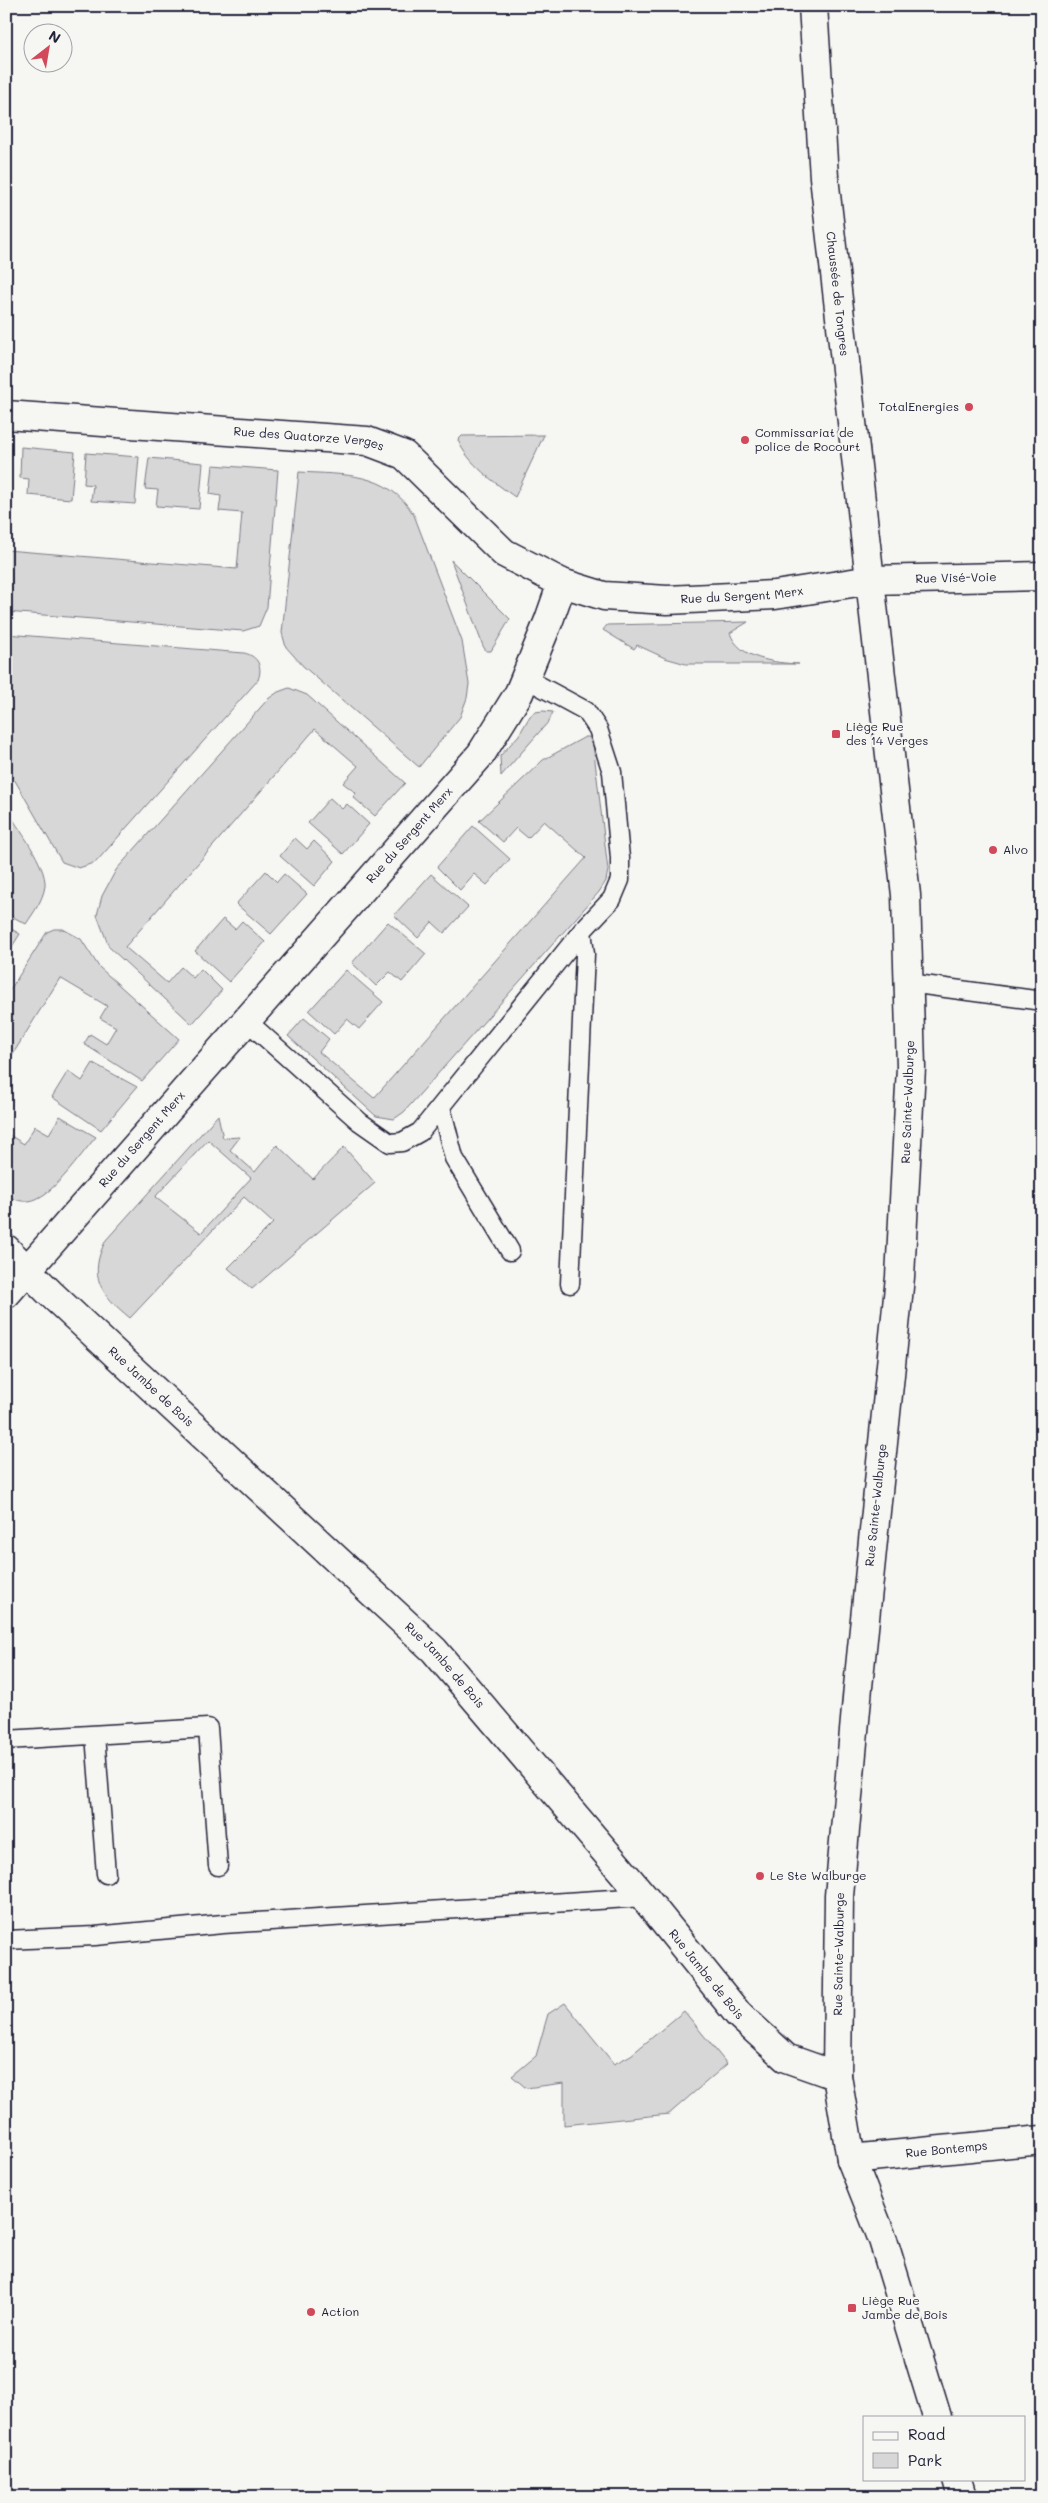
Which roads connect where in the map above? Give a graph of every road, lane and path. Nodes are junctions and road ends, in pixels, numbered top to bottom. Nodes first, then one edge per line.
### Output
1 (813, 6) edge
2 (6, 415) edge
3 (1042, 576) edge
4 (871, 580) junction
5 (562, 583) junction
6 (525, 678) junction
7 (582, 931) junction
8 (909, 983) junction
9 (1042, 1001) edge
10 (247, 1021) junction
11 (441, 1107) junction
12 (6, 1249) edge
13 (510, 1251) dead end
14 (27, 1270) junction
15 (570, 1284) dead end
16 (6, 1294) edge
17 (95, 1735) junction
18 (6, 1740) edge
19 (218, 1866) dead end
20 (106, 1874) dead end
21 (644, 1897) junction
22 (6, 1940) edge
23 (837, 2076) junction
24 (1042, 2140) edge
25 (851, 2159) junction
26 (936, 2416) edge
27 (957, 2480) edge
28 (962, 2497) edge

1 - 4 street, Chaussée de Tongres
2 - 5 street, Rue des Quatorze Verges
3 - 4 street, Rue Visé-Voie
4 - 5 street, Rue du Sergent Merx
4 - 8 street, Rue Sainte-Walburge
5 - 6 street, Rue du Sergent Merx
6 - 7 lane
6 - 10 street, Rue du Sergent Merx
7 - 11 lane
7 - 15 lane
8 - 9 lane
8 - 23 street, Rue Sainte-Walburge
10 - 11 lane
10 - 14 street, Rue du Sergent Merx
11 - 13 lane
12 - 14 street, Rue Jambe de Bois
14 - 16 street, Rue du Sergent Merx
14 - 21 street, Rue Jambe de Bois
17 - 18 lane
17 - 19 lane
17 - 20 lane
21 - 22 lane
21 - 23 street, Rue Jambe de Bois
23 - 25 street, Rue Sainte-Walburge
24 - 25 street, Rue Bontemps
25 - 26 street, Rue Sainte-Walburge
27 - 28 street

